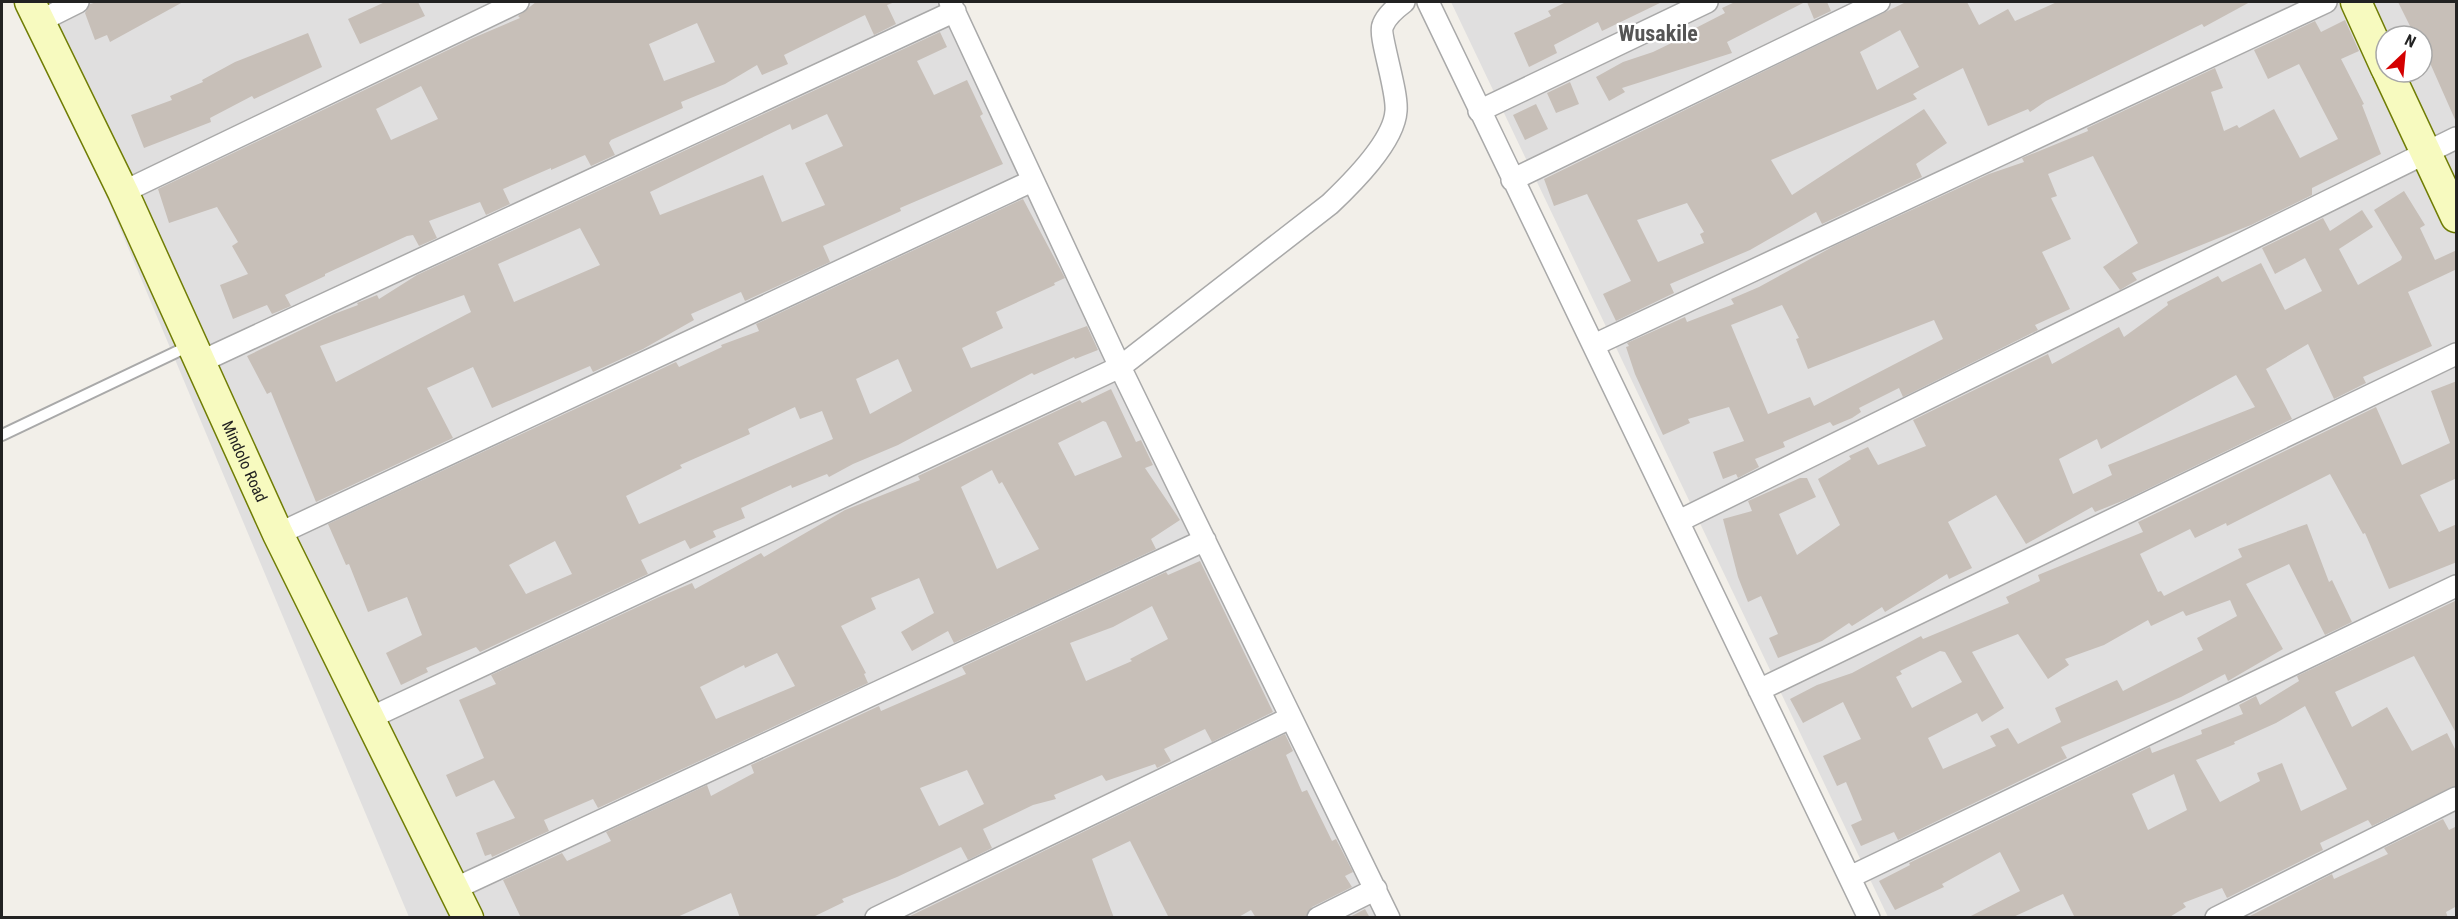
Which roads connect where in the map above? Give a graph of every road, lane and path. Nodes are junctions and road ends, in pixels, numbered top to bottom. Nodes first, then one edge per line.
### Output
1 (78, 2) edge
2 (518, 2) edge
3 (1404, 2) edge
4 (1428, 2) edge
5 (1707, 2) edge
6 (1879, 2) edge
7 (2325, 2) edge
8 (2356, 2) edge
9 (952, 6) edge
10 (35, 11) edge
11 (2374, 41) edge
12 (2393, 84) edge
13 (1479, 111) junction
14 (2457, 138) edge
15 (2424, 153) junction
16 (1512, 180) junction
17 (1032, 182) junction
18 (123, 192) junction
19 (2457, 217) edge
20 (1594, 345) junction
21 (197, 353) junction
22 (2457, 354) edge
23 (1120, 367) junction
24 (2, 435) edge
25 (1679, 521) junction
26 (278, 534) junction
27 (1205, 540) junction
28 (2457, 586) edge
29 (1759, 690) junction
30 (370, 718) junction
31 (1290, 718) junction
32 (2457, 798) edge
33 (1850, 877) junction
34 (454, 889) junction
35 (1376, 890) junction
36 (468, 918) edge
37 (876, 918) edge
38 (1318, 918) edge
39 (1389, 918) edge
40 (1869, 918) edge
41 (2216, 918) edge

1 - 10 street
2 - 18 street
3 - 23 street
4 - 13 street
5 - 13 street
6 - 16 street
7 - 20 street
8 - 11 street
9 - 17 street
9 - 21 street
10 - 18 street, Mindolo Road
12 - 15 street
13 - 16 street
14 - 15 street
15 - 19 street
15 - 25 street
16 - 20 street
17 - 23 street
17 - 26 street
18 - 21 street, Mindolo Road
20 - 25 street
21 - 24 lane
21 - 26 street, Mindolo Road
22 - 29 street
23 - 27 street
23 - 30 street
25 - 29 street
26 - 30 street, Mindolo Road
27 - 31 street
27 - 34 street
28 - 33 street
29 - 33 street
30 - 34 street, Mindolo Road
31 - 35 street
31 - 37 street
32 - 41 street
33 - 40 street
34 - 36 street, Mindolo Road
35 - 38 street
35 - 39 street

